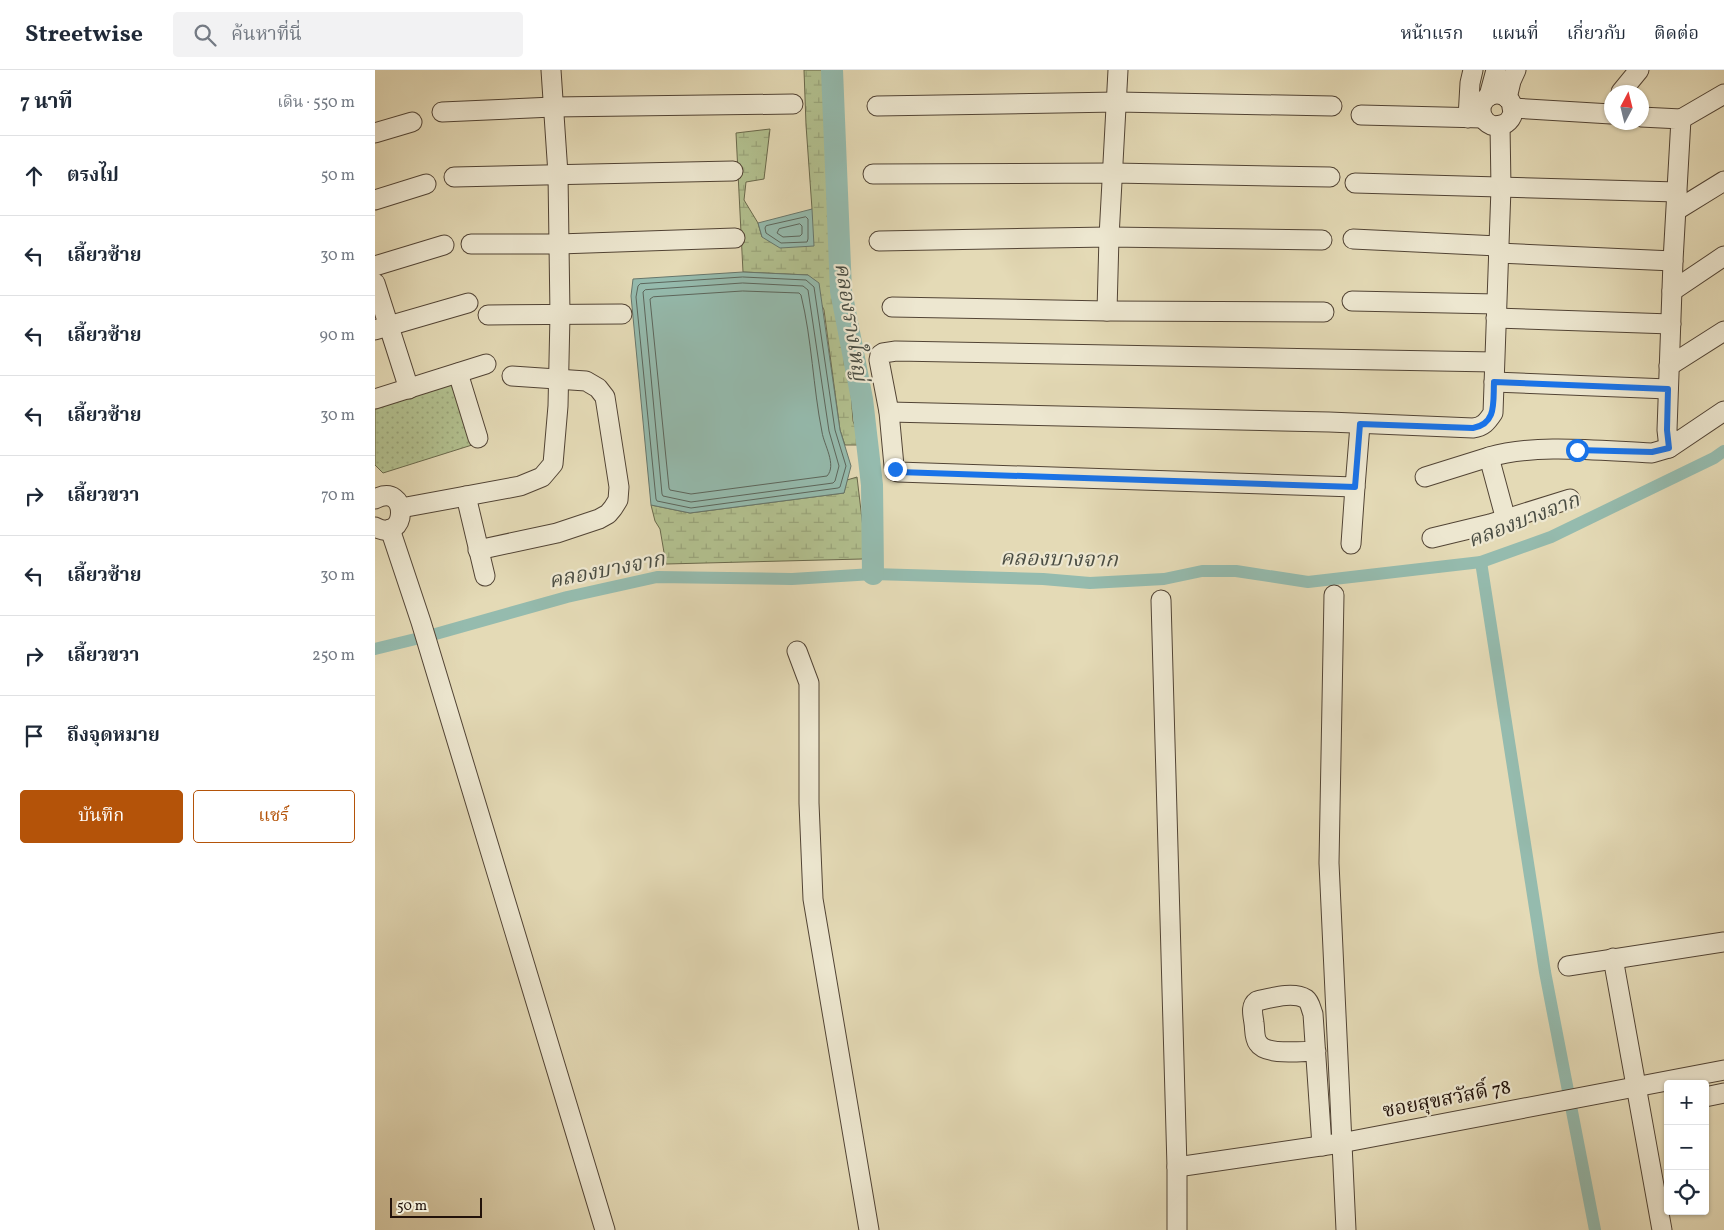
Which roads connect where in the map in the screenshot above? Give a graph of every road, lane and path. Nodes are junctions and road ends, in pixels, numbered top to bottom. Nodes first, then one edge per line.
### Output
1 (551, 70) edge
2 (1118, 70) edge
3 (1473, 70) edge
4 (1496, 70) edge
5 (1516, 70) edge
6 (1639, 70) edge
7 (1627, 85) edge
8 (1723, 93) edge
9 (1503, 101) junction
10 (1117, 102) junction
11 (793, 104) dead end
12 (877, 106) dead end
13 (1332, 106) dead end
14 (553, 107) junction
15 (1604, 111) edge
16 (443, 112) dead end
17 (1361, 115) dead end
18 (1649, 117) edge
19 (1681, 119) junction
20 (1484, 121) junction
21 (411, 122) dead end
22 (375, 133) edge
23 (733, 171) dead end
24 (1113, 173) junction
25 (558, 174) junction
26 (873, 174) dead end
27 (455, 177) dead end
28 (1330, 177) dead end
29 (1724, 181) edge
30 (1355, 183) dead end
31 (426, 184) dead end
32 (1501, 188) junction
33 (375, 200) edge
34 (1677, 201) junction
35 (1109, 237) junction
36 (735, 238) dead end
37 (1353, 239) dead end
38 (1322, 240) dead end
39 (879, 241) dead end
40 (471, 244) dead end
41 (559, 244) junction
42 (444, 245) dead end
43 (1498, 250) junction
44 (1724, 256) edge
45 (1673, 261) junction
46 (375, 266) edge
47 (375, 283) edge
48 (1671, 291) junction
49 (1352, 301) dead end
50 (468, 303) dead end
51 (892, 307) dead end
52 (1107, 311) junction
53 (1496, 311) junction
54 (1324, 312) dead end
55 (622, 314) dead end
56 (487, 315) dead end
57 (560, 315) junction
58 (1671, 324) junction
59 (382, 328) edge
60 (1724, 331) edge
61 (1494, 362) junction
62 (485, 364) dead end
63 (1669, 366) junction
64 (458, 373) junction
65 (512, 376) dead end
66 (559, 380) junction
67 (1494, 382) junction
68 (409, 388) junction
69 (1668, 389) junction
70 (375, 399) edge
71 (1724, 411) edge
72 (889, 412) junction
73 (1360, 424) junction
74 (479, 438) dead end
75 (1669, 448) junction
76 (1489, 457) junction
77 (1425, 477) dead end
78 (1355, 487) junction
79 (377, 495) edge
80 (466, 496) junction
81 (1570, 499) dead end
82 (401, 508) junction
83 (1507, 520) junction
84 (382, 528) edge
85 (1432, 538) dead end
86 (1351, 544) dead end
87 (478, 550) junction
88 (485, 576) dead end
89 (1334, 595) dead end
90 (1161, 600) dead end
91 (797, 651) dead end
92 (1724, 942) edge
93 (1613, 958) junction
94 (1568, 966) dead end
95 (1316, 1050) dead end
96 (1724, 1070) edge
97 (1636, 1087) junction
98 (1724, 1093) edge
99 (1709, 1096) edge
100 (1332, 1144) junction
101 (1177, 1167) junction
102 (605, 1230) edge
103 (869, 1230) edge
104 (1177, 1230) edge
105 (1346, 1230) edge
106 (1662, 1230) edge

1 - 14 street
2 - 10 street
3 - 20 street
4 - 9 street
5 - 9 street
6 - 7 street
8 - 19 street
9 - 15 street
9 - 20 street
9 - 20 street
10 - 12 street
10 - 13 street
10 - 24 street
11 - 14 street
14 - 16 street
14 - 25 street
17 - 20 street
18 - 19 street
19 - 34 street
20 - 32 street
21 - 22 street
23 - 25 street
24 - 26 street
24 - 28 street
24 - 35 street
25 - 27 street
25 - 41 street
29 - 34 street
30 - 32 street
31 - 33 street
32 - 34 street
32 - 43 street
34 - 45 street
35 - 38 street
35 - 39 street
35 - 52 street
36 - 41 street
37 - 43 street
40 - 41 street
41 - 57 street
42 - 46 street
43 - 45 street
43 - 53 street
44 - 48 street
45 - 48 street
47 - 59 street
48 - 58 street
49 - 53 street
50 - 59 street
51 - 52 street
52 - 54 street
53 - 58 street
53 - 61 street
55 - 57 street
56 - 57 street
57 - 66 street
58 - 63 street
59 - 68 street
60 - 63 street
61 - 67 street
61 - 72 street
62 - 64 street
63 - 69 street
64 - 68 street
64 - 74 street
65 - 66 street
66 - 80 street
66 - 87 street
67 - 69 street
67 - 73 street
68 - 70 street
69 - 75 street
71 - 75 street
72 - 73 street
72 - 78 street
73 - 78 street
75 - 76 street
76 - 77 street
76 - 83 street
78 - 86 street
79 - 82 street
80 - 82 street
80 - 87 street
81 - 83 street
82 - 84 street
83 - 85 street
84 - 102 street
87 - 88 street
89 - 100 street
90 - 101 street
91 - 103 street
92 - 93 street
93 - 94 street
93 - 97 street
95 - 100 street
96 - 97 street, ซอยสุขสวัสดิ์ 78
97 - 100 street, ซอยสุขสวัสดิ์ 78
97 - 106 street
98 - 99 street
100 - 101 street, ซอยสุขสวัสดิ์ 78
100 - 105 street
101 - 104 street

